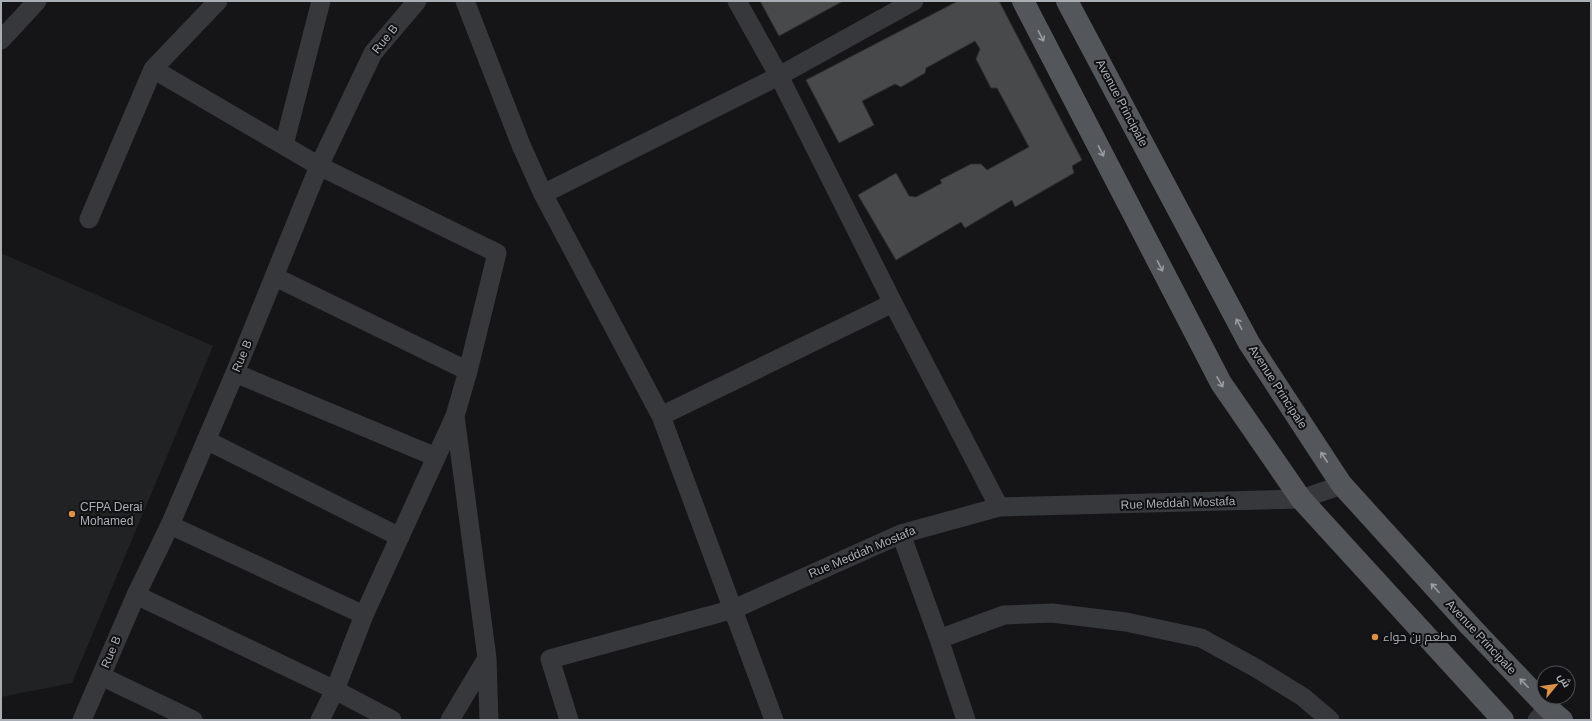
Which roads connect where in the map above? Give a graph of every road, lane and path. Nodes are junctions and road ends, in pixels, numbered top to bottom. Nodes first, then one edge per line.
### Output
1 (37, 1) edge
2 (218, 1) edge
3 (321, 1) edge
4 (417, 1) edge
5 (465, 1) edge
6 (737, 1) edge
7 (914, 1) edge
8 (1023, 1) edge
9 (1067, 1) edge
10 (1, 40) edge
11 (153, 70) junction
12 (779, 76) junction
13 (284, 145) junction
14 (319, 166) junction
15 (543, 194) junction
16 (89, 219) dead end
17 (275, 277) junction
18 (893, 303) junction
19 (468, 371) junction
20 (235, 373) junction
21 (454, 416) junction
22 (661, 416) junction
23 (206, 440) junction
24 (436, 457) junction
25 (1342, 485) junction
26 (1301, 499) junction
27 (999, 507) junction
28 (170, 525) junction
29 (901, 534) junction
30 (400, 538) junction
31 (136, 595) junction
32 (734, 609) junction
33 (364, 615) junction
34 (940, 639) junction
35 (487, 658) junction
36 (101, 676) junction
37 (335, 690) junction
38 (1549, 716) edge
39 (82, 720) edge
40 (193, 720) edge
41 (320, 720) edge
42 (392, 720) edge
43 (450, 720) edge
44 (489, 720) edge
45 (569, 720) edge
46 (774, 720) edge
47 (966, 720) edge
48 (1330, 720) edge
49 (1503, 720) edge

1 - 10 street
2 - 11 street
3 - 13 street
4 - 14 street, Rue B
5 - 15 street
6 - 12 street
7 - 12 street
8 -> 26 main road
25 -> 9 main road, Avenue Principale
11 - 13 street
11 - 16 street
12 - 15 street
12 - 18 street
13 - 14 street
14 - 17 street, Rue B
14 - 19 street
15 - 22 street
17 - 19 street
17 - 20 street, Rue B
18 - 22 street
18 - 27 street
19 - 21 street
20 - 23 street, Rue B
20 - 24 street
21 - 24 street
21 - 35 street
22 - 32 street
23 - 28 street, Rue B
23 - 30 street
24 - 30 street
25 - 26 street, Rue Meddah Mostafa
38 -> 25 main road, Avenue Principale
26 - 27 street, Rue Meddah Mostafa
26 - 49 main road
27 - 29 street, Rue Meddah Mostafa
28 - 31 street, Rue B
28 - 33 street
29 - 32 street, Rue Meddah Mostafa
29 - 34 street
30 - 33 street
31 - 36 street, Rue B
31 - 37 street
32 - 45 street, Rue Meddah Mostafa
32 - 46 street
33 - 37 street
34 - 47 street
34 - 48 street
35 - 43 street
35 - 44 street
36 - 39 street, Rue B
36 - 40 street
37 - 41 street
37 - 42 street

